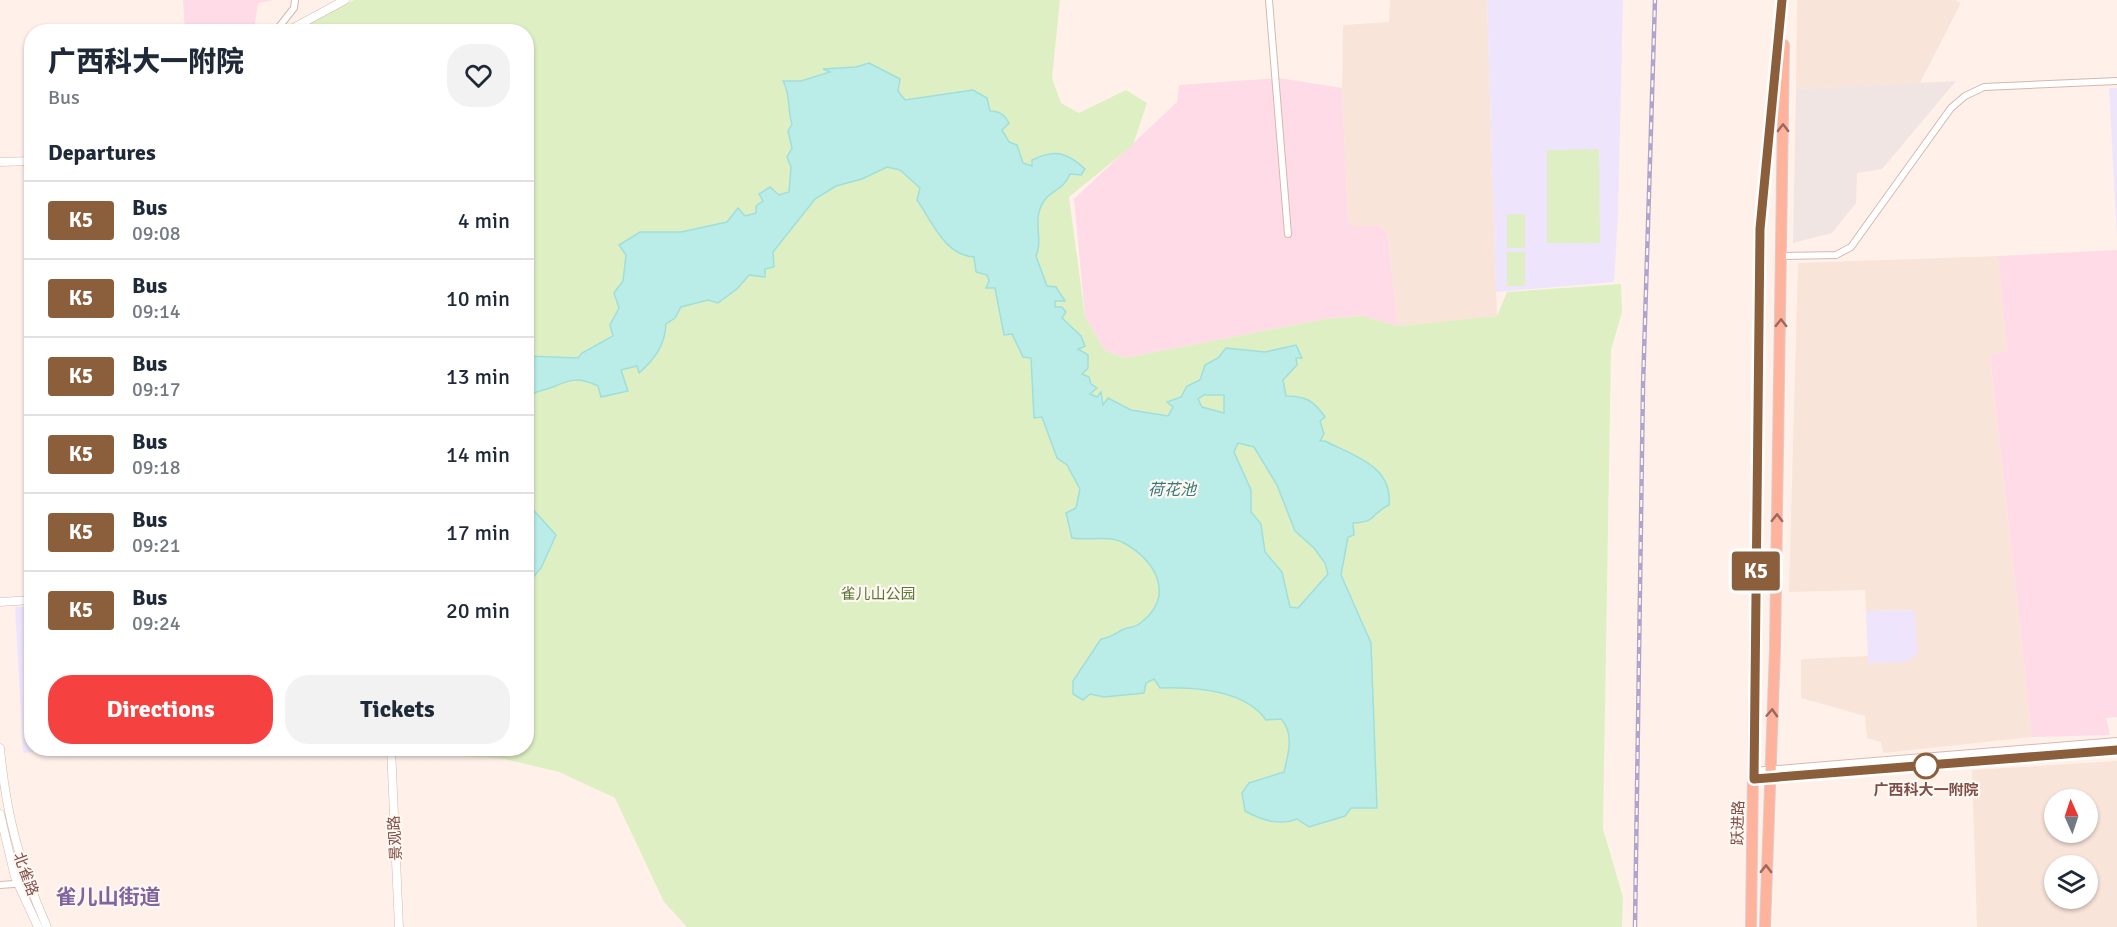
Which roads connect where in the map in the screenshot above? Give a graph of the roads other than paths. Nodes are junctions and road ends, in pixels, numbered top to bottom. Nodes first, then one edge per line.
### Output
1 (296, 0) edge
2 (345, 0) edge
3 (1269, 0) edge
4 (1783, 0) edge
5 (281, 24) edge
6 (301, 24) edge
7 (2117, 81) edge
8 (24, 161) edge
9 (0, 162) edge
10 (1288, 234) dead end
11 (1782, 256) junction
12 (24, 600) edge
13 (0, 602) edge
14 (2117, 742) edge
15 (0, 748) edge
16 (2117, 750) edge
17 (391, 756) edge
18 (1769, 775) junction
19 (1753, 776) junction
20 (0, 814) edge
21 (18, 883) junction
22 (28, 883) junction
23 (0, 885) edge
24 (38, 927) edge
25 (47, 927) edge
26 (399, 927) edge
27 (1752, 927) edge
28 (1765, 927) edge

1 - 5 street
2 - 6 street
3 - 10 street
11 -> 4 highway, 跃进路
4 - 19 highway, 跃进路
7 - 11 street
8 - 9 street
18 -> 11 highway, 跃进路
12 - 13 street
14 - 18 main road
15 - 22 street, 北雀路
16 - 18 main road
17 - 26 street, 景观路
18 - 19 main road
28 -> 18 highway, 跃进路
19 - 27 highway, 跃进路
20 - 21 street, 北雀路
21 - 22 street
21 - 23 street
21 - 24 street, 北雀路
22 - 25 street, 北雀路

